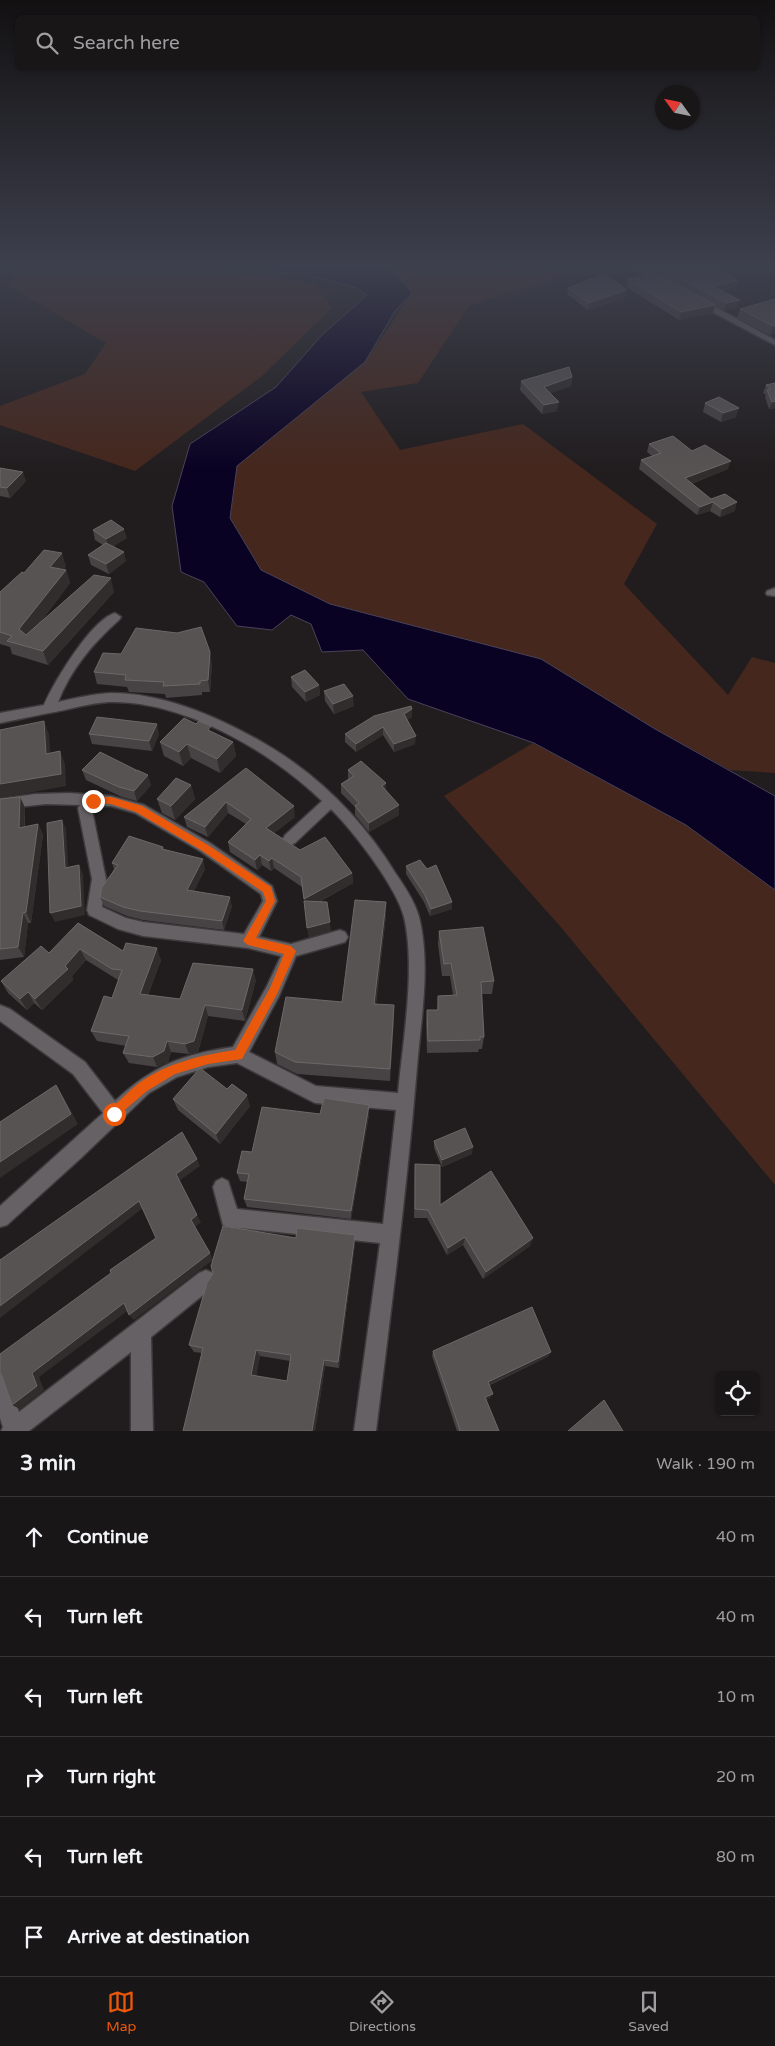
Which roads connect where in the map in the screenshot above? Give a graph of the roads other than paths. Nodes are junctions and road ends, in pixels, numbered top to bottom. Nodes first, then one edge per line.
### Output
1 (760, 335) edge
2 (775, 343) edge
3 (116, 617) dead end
4 (49, 708) junction
5 (0, 718) edge
6 (332, 800) junction
7 (93, 801) junction
8 (0, 804) edge
9 (290, 839) dead end
10 (340, 937) dead end
11 (248, 941) junction
12 (291, 951) junction
13 (0, 1013) edge
14 (238, 1055) junction
15 (406, 1102) junction
16 (114, 1114) junction
17 (222, 1187) dead end
18 (0, 1218) edge
19 (390, 1234) junction
20 (206, 1280) edge
21 (141, 1332) junction
22 (0, 1384) edge
23 (13, 1430) edge
24 (142, 1431) edge
25 (365, 1431) edge

1 - 2 street
3 - 4 street
4 - 5 street
4 - 6 street
6 - 9 street
6 - 15 street
7 - 8 street
7 - 11 street
7 - 11 street
10 - 12 street
11 - 12 street
12 - 14 street
13 - 16 street
14 - 15 street
14 - 16 street
15 - 19 street
16 - 18 street
17 - 19 street
19 - 25 street
20 - 21 street
21 - 23 street
21 - 24 street
22 - 23 street

